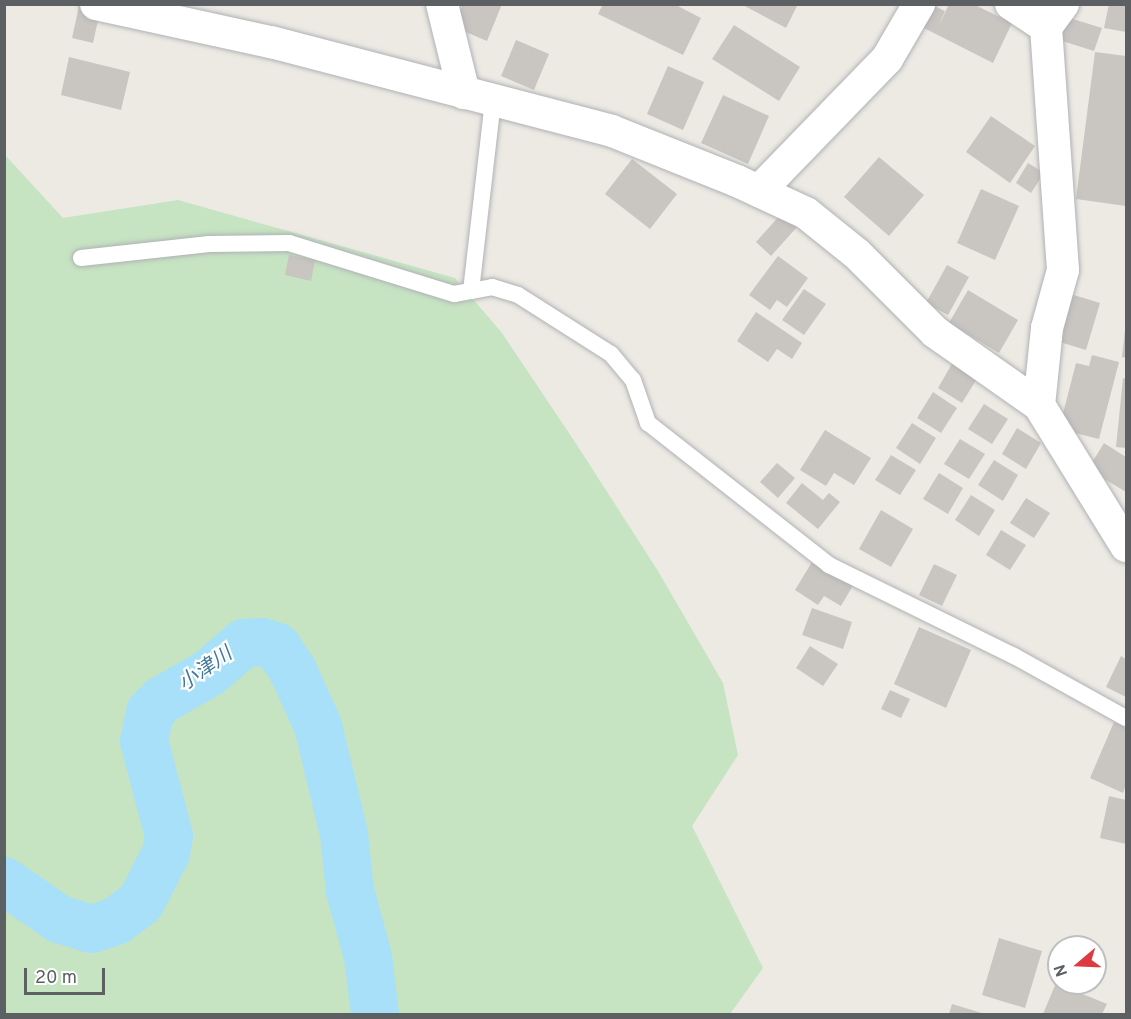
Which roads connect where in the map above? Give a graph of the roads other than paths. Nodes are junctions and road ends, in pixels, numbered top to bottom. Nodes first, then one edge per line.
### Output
1 (96, 4) edge
2 (442, 4) edge
3 (919, 4) edge
4 (1011, 4) edge
5 (1054, 16) edge
6 (479, 97) junction
7 (759, 191) junction
8 (81, 258) dead end
9 (471, 291) junction
10 (1039, 405) junction
11 (1126, 546) edge
12 (1126, 718) edge

1 - 6 street
2 - 6 street
3 - 7 street
4 - 5 street
5 - 10 street
6 - 7 street
6 - 9 lane
7 - 10 street
8 - 9 lane
9 - 12 lane
10 - 11 street

